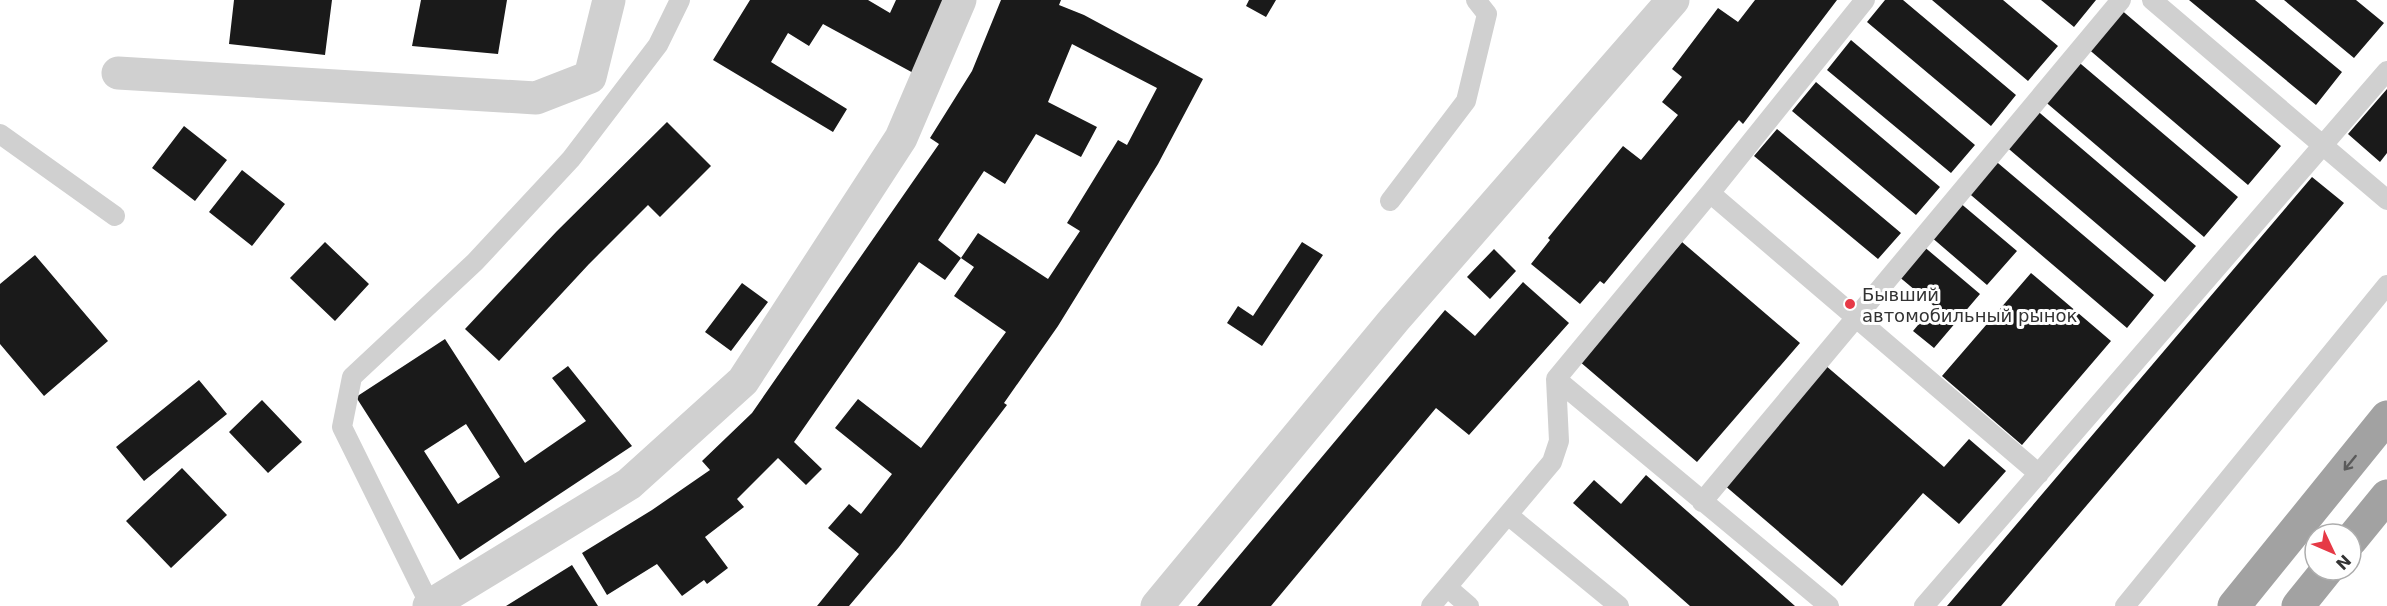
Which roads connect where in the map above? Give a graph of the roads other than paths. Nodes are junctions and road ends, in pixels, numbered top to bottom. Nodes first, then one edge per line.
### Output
1 (609, 0) edge
2 (680, 0) edge
3 (960, 0) edge
4 (1476, 0) edge
5 (1673, 0) edge
6 (1865, 0) edge
7 (2121, 0) edge
8 (2151, 0) edge
9 (2387, 71) edge
10 (118, 73) dead end
11 (0, 134) edge
12 (2323, 146) junction
13 (1710, 193) junction
14 (2387, 200) edge
15 (1390, 201) dead end
16 (115, 216) dead end
17 (2387, 285) edge
18 (1856, 318) junction
19 (1556, 379) junction
20 (2387, 417) edge
21 (2039, 474) junction
22 (2387, 496) edge
23 (1702, 502) junction
24 (1508, 515) junction
25 (2363, 525) edge
26 (2317, 582) edge
27 (1447, 587) junction
28 (429, 606) edge
29 (1157, 606) edge
30 (1431, 606) edge
31 (1469, 606) edge
32 (1619, 606) edge
33 (1830, 606) edge
34 (1924, 606) edge
35 (2125, 606) edge
36 (2234, 606) edge
37 (2298, 606) edge

1 - 10 street
2 - 28 lane
3 - 28 street
4 - 15 lane
5 - 29 street
6 - 13 lane
7 - 18 lane
8 - 12 lane
9 - 12 lane
11 - 16 lane
12 - 14 lane
12 - 21 lane
13 - 18 lane
13 - 19 lane
17 - 35 lane
18 - 21 lane
18 - 23 lane
19 - 23 lane
19 - 24 lane
20 -> 36 highway
21 - 34 lane
22 - 25 highway
23 - 33 lane
24 - 27 lane
24 - 32 lane
26 - 37 highway
27 - 30 lane
27 - 31 lane

